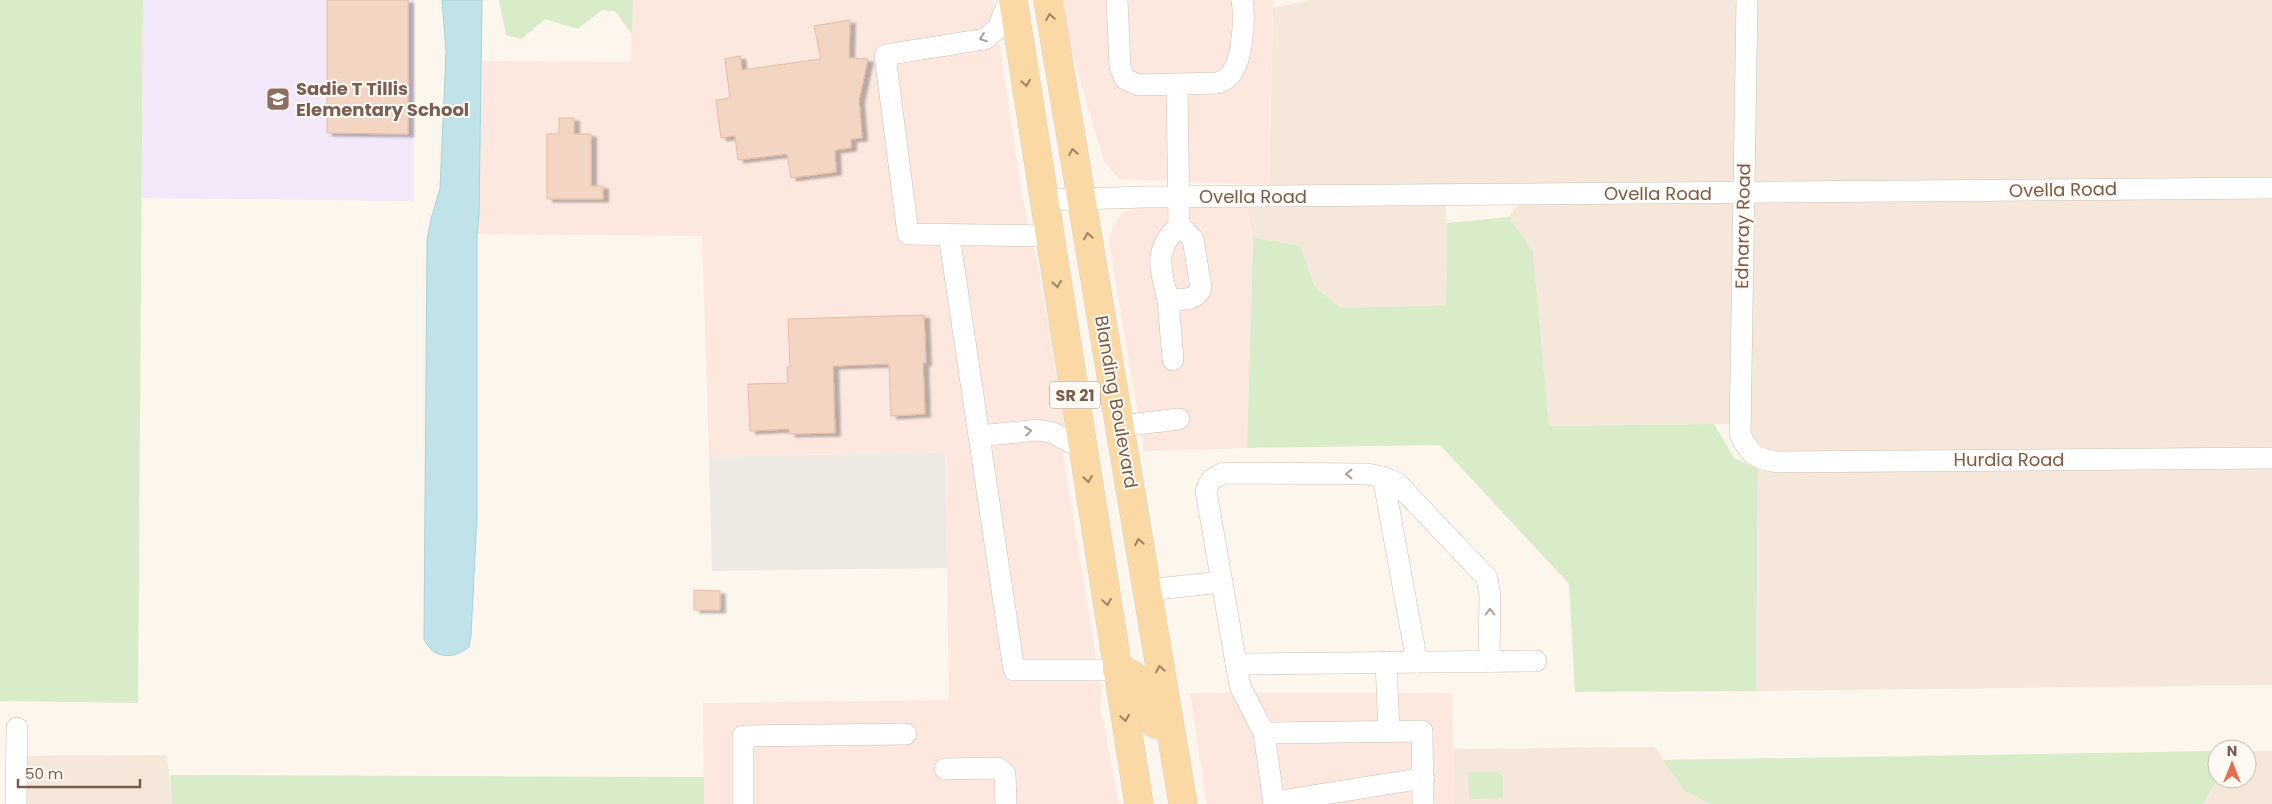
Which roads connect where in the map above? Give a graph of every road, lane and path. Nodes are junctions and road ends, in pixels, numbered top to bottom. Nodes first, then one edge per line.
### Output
1 (1008, 0) edge
2 (1013, 0) edge
3 (1048, 0) edge
4 (1117, 0) edge
5 (1242, 0) edge
6 (1747, 0) edge
7 (1177, 84) junction
8 (2272, 188) edge
9 (1744, 194) junction
10 (1179, 197) junction
11 (1044, 200) junction
12 (1082, 200) junction
13 (1179, 225) junction
14 (949, 235) junction
15 (1050, 236) junction
16 (1168, 300) junction
17 (1173, 360) dead end
18 (1179, 419) dead end
19 (1120, 426) junction
20 (979, 436) junction
21 (1083, 449) junction
22 (1748, 451) joint
23 (2272, 458) edge
24 (1383, 476) junction
25 (1222, 582) junction
26 (1147, 590) junction
27 (1489, 661) junction
28 (1536, 661) dead end
29 (1386, 662) junction
30 (1417, 662) junction
31 (1236, 664) junction
32 (1118, 670) junction
33 (17, 728) dead end
34 (1388, 731) junction
35 (1264, 733) junction
36 (906, 734) dead end
37 (945, 769) dead end
38 (1424, 778) junction
39 (1274, 803) edge
40 (16, 804) edge
41 (743, 804) edge
42 (1006, 804) edge
43 (1139, 804) edge
44 (1169, 804) edge
45 (1183, 804) edge
46 (1423, 804) edge

1 -> 14 street
2 -> 11 main road, SR 21
12 -> 3 main road, Blanding Boulevard / SR 21
4 - 7 street
5 - 7 street
6 - 9 street, Ednaray Road
7 - 10 street
8 - 9 street, Ovella Road
9 - 10 street, Ovella Road
9 - 22 street, Ednaray Road
10 - 12 street, Ovella Road
10 - 13 street
11 - 12 street, Ovella Road
11 - 15 main road, SR 21
19 -> 12 main road, Blanding Boulevard / SR 21
13 - 16 street
13 - 16 street
14 - 15 street
14 - 20 street
15 -> 21 main road, SR 21
16 - 17 street
18 - 19 street
26 -> 19 main road, Blanding Boulevard / SR 21
20 -> 21 street
20 - 32 street
21 -> 32 main road, SR 21
22 - 23 street, Hurdia Road
24 -> 25 street
27 -> 24 street
24 - 30 street
25 - 26 street
25 - 31 street
45 -> 26 main road, Blanding Boulevard / SR 21
27 - 28 street
27 - 30 street
29 - 30 street
29 - 31 street
29 - 34 street
31 - 35 street
32 -> 43 main road, SR 21
32 - 44 main road
33 - 40 street
34 - 35 street
34 - 38 street
35 - 39 street
36 - 41 street
37 - 42 street
38 - 39 street
38 - 46 street

